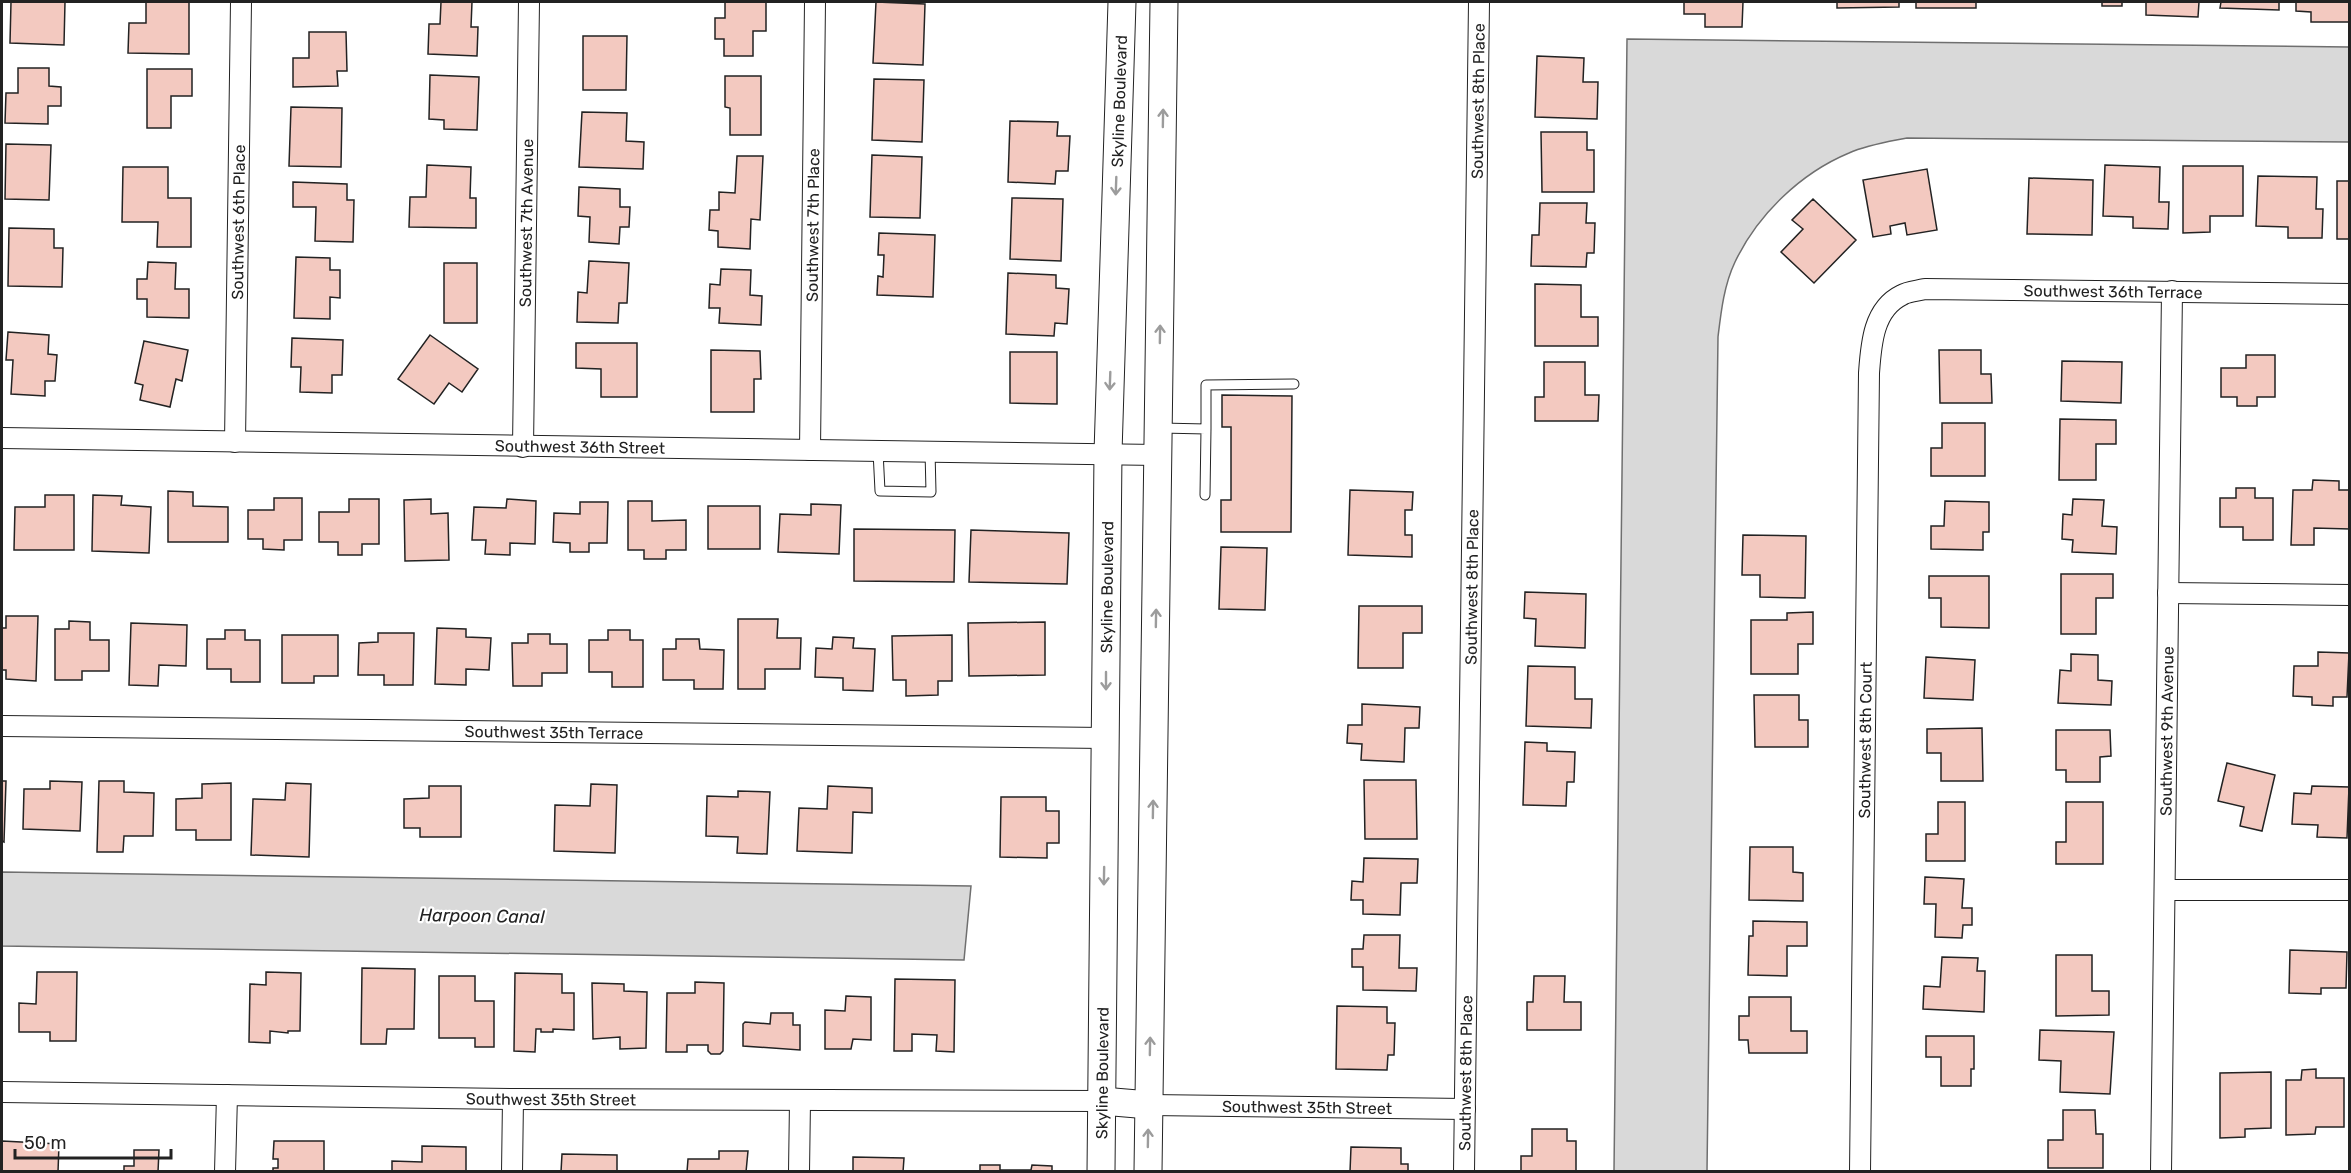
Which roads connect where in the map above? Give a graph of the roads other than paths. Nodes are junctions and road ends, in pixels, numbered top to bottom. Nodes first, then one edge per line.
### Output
1 (241, 2) edge
2 (529, 2) edge
3 (815, 2) edge
4 (1122, 2) edge
5 (1164, 2) edge
6 (1479, 2) edge
7 (2172, 291) junction
8 (2349, 294) edge
9 (1883, 310) joint
10 (1294, 384) dead end
11 (1158, 428) junction
12 (1206, 429) junction
13 (2, 438) edge
14 (235, 442) junction
15 (523, 447) junction
16 (810, 450) junction
17 (878, 451) junction
18 (930, 451) junction
19 (1108, 453) junction
20 (1158, 455) junction
21 (1205, 495) dead end
22 (2168, 593) junction
23 (2349, 595) edge
24 (2, 726) edge
25 (1105, 738) junction
26 (2166, 890) junction
27 (2349, 890) edge
28 (2, 1092) edge
29 (227, 1095) junction
30 (513, 1099) junction
31 (800, 1101) junction
32 (1102, 1101) junction
33 (1149, 1105) junction
34 (1465, 1109) junction
35 (225, 1172) edge
36 (512, 1172) edge
37 (799, 1172) edge
38 (1101, 1172) edge
39 (1148, 1172) edge
40 (1464, 1172) edge
41 (1860, 1172) edge
42 (2161, 1172) edge

1 - 14 street, Southwest 6th Place
2 - 15 street, Southwest 7th Avenue
3 - 16 street, Southwest 7th Place
4 -> 19 street, Skyline Boulevard
11 -> 5 street
6 - 34 street, Southwest 8th Place
7 - 8 street, Southwest 36th Terrace
7 - 9 street, Southwest 36th Terrace
7 - 22 street, Southwest 9th Avenue
9 - 41 street, Southwest 8th Court
10 - 12 lane
11 - 12 lane
11 - 20 street
12 - 21 lane
13 - 14 street, Southwest 36th Street
14 - 15 street, Southwest 36th Street
15 - 16 street, Southwest 36th Street
16 - 17 street, Southwest 36th Street
17 - 18 street, Southwest 36th Street
17 - 18 lane
18 - 19 street, Southwest 36th Street
19 - 20 street, Southwest 36th Street
19 -> 25 street, Skyline Boulevard
33 -> 20 street
22 - 23 street
22 - 26 street, Southwest 9th Avenue
24 - 25 street, Southwest 35th Terrace
25 -> 32 street, Skyline Boulevard
26 - 27 street
26 - 42 street, Southwest 9th Avenue
28 - 29 street, Southwest 35th Street
29 - 30 street, Southwest 35th Street
29 - 35 street
30 - 31 street, Southwest 35th Street
30 - 36 street
31 - 32 street, Southwest 35th Street
31 - 37 street
32 - 33 street
32 - 38 street, Skyline Boulevard
33 - 34 street, Southwest 35th Street
39 -> 33 street
34 - 40 street, Southwest 8th Place

